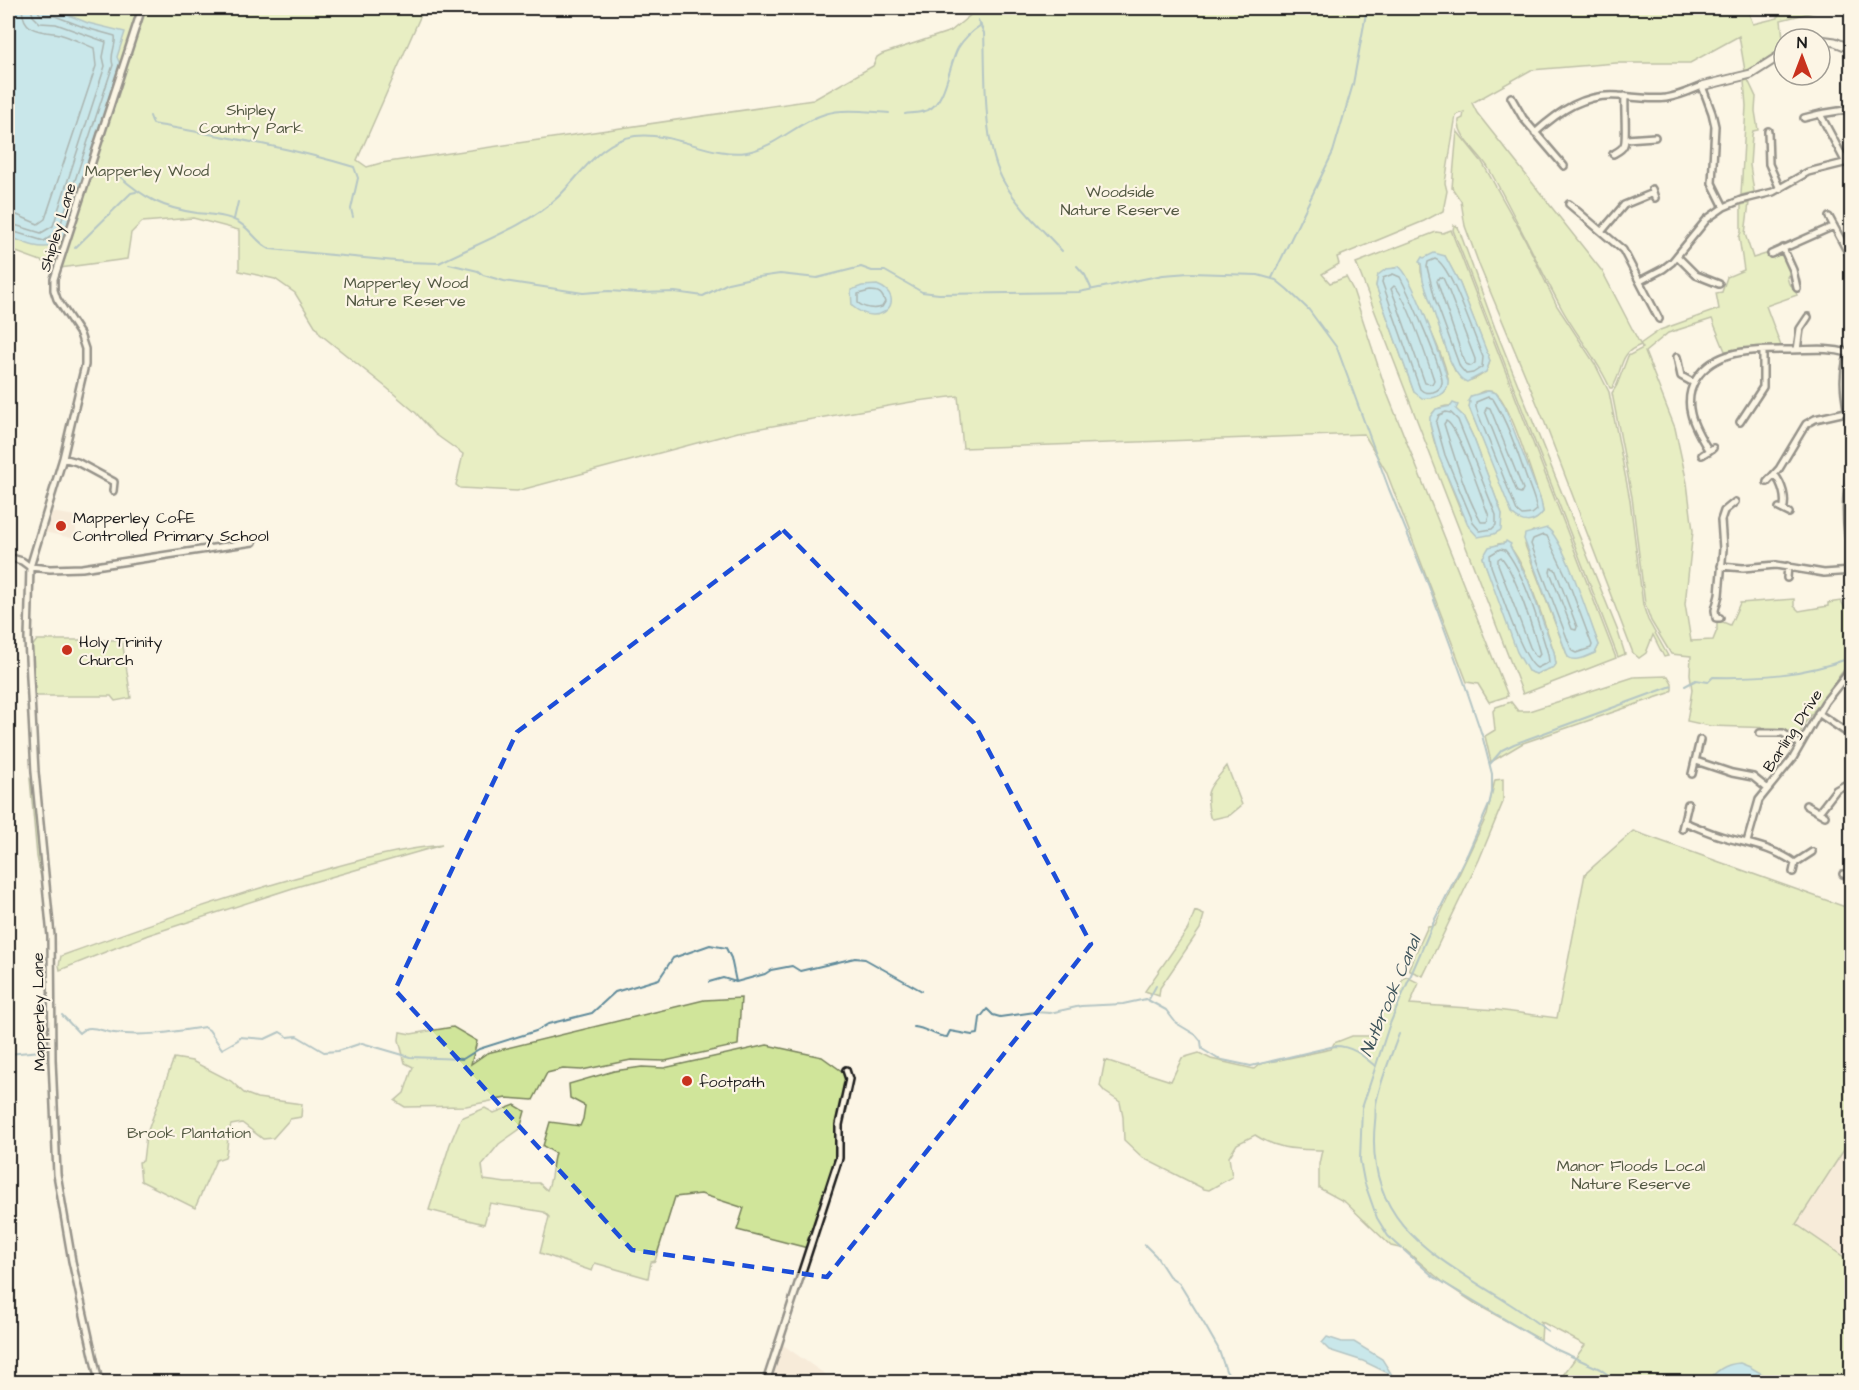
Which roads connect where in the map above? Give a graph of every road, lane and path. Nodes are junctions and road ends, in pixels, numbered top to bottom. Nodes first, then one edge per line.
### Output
1 (142, 8) edge
2 (1832, 42) edge
3 (1851, 49) edge
4 (1772, 60) edge
5 (1702, 86) junction
6 (1625, 96) junction
7 (1511, 97) dead end
8 (1524, 106) dead end
9 (1518, 110) junction
10 (1845, 110) dead end
11 (1820, 114) junction
12 (1804, 118) dead end
13 (1768, 131) dead end
14 (1535, 133) junction
15 (1655, 137) dead end
16 (1626, 139) junction
17 (1551, 152) junction
18 (1613, 154) dead end
19 (1545, 157) dead end
20 (1849, 162) edge
21 (1564, 166) dead end
22 (1780, 189) junction
23 (1653, 193) dead end
24 (1569, 204) dead end
25 (1724, 207) junction
26 (1578, 214) junction
27 (1829, 217) dead end
28 (1572, 220) dead end
29 (1834, 226) junction
30 (1602, 231) junction
31 (1783, 248) junction
32 (1771, 254) dead end
33 (1677, 256) junction
34 (1851, 259) edge
35 (1641, 281) junction
36 (1719, 284) dead end
37 (1797, 288) dead end
38 (1654, 308) junction
39 (1647, 312) dead end
40 (1808, 317) dead end
41 (1659, 319) dead end
42 (1851, 344) edge
43 (1797, 350) junction
44 (1763, 351) junction
45 (1848, 353) junction
46 (1677, 357) dead end
47 (1694, 383) junction
48 (1744, 403) dead end
49 (1750, 407) junction
50 (1846, 412) junction
51 (1740, 422) dead end
52 (1851, 446) edge
53 (1702, 455) dead end
54 (63, 458) junction
55 (1775, 475) junction
56 (1767, 482) dead end
57 (113, 491) dead end
58 (1849, 498) edge
59 (1735, 501) dead end
60 (1784, 510) dead end
61 (1715, 514) dead end
62 (1722, 516) junction
63 (253, 542) dead end
64 (1851, 553) edge
65 (8, 557) edge
66 (1721, 566) junction
67 (1788, 566) junction
68 (30, 567) junction
69 (1851, 571) edge
70 (1787, 578) dead end
71 (1720, 618) dead end
72 (1851, 668) edge
73 (1818, 713) junction
74 (1760, 733) dead end
75 (1851, 736) edge
76 (1700, 740) dead end
77 (1800, 744) junction
78 (1696, 761) junction
79 (1692, 774) dead end
80 (1851, 781) edge
81 (1768, 789) junction
82 (1688, 804) dead end
83 (1806, 805) dead end
84 (1819, 812) junction
85 (1825, 816) dead end
86 (1684, 822) junction
87 (1682, 829) dead end
88 (1747, 842) junction
89 (1812, 852) dead end
90 (1796, 863) junction
91 (1793, 872) dead end
92 (1843, 874) dead end
93 (1851, 876) edge
94 (846, 1070) dead end
95 (99, 1383) edge
96 (766, 1383) edge

1 - 54 street, Shipley Lane
2 - 3 street
4 - 5 street
5 - 6 street
5 - 25 street
6 - 14 street
6 - 16 street
7 - 9 street
8 - 9 street
9 - 14 street
10 - 11 street
11 - 12 street
11 - 20 street
13 - 22 street
14 - 17 street
15 - 16 street
16 - 18 street
17 - 19 street
17 - 21 street
20 - 22 street
22 - 25 street
23 - 30 street
24 - 26 street
25 - 33 street
26 - 28 street
26 - 30 street
27 - 29 street
29 - 31 street
29 - 34 street
30 - 35 street
31 - 32 street
31 - 37 street
33 - 35 street
33 - 36 street
35 - 38 street
38 - 39 street
38 - 41 street
40 - 43 street
42 - 45 street
43 - 44 street
43 - 45 street
44 - 47 street
44 - 49 street
45 - 50 street
46 - 47 street
47 - 53 street
48 - 49 street
49 - 51 street
50 - 52 street
50 - 55 street
52 - 58 street
54 - 57 street
54 - 68 street, Shipley Lane
55 - 56 street
55 - 60 street
58 - 64 street
59 - 62 street
61 - 62 street
62 - 66 street
63 - 68 street
65 - 68 street
66 - 67 street
66 - 71 street
67 - 69 street
67 - 70 street
68 - 95 street, Mapperley Lane
72 - 73 street, Barling Drive
73 - 75 street
73 - 77 street, Barling Drive
74 - 77 street
76 - 78 street
77 - 81 street, Barling Drive
78 - 79 street
78 - 81 street
80 - 84 street
81 - 88 street, Barling Drive
82 - 86 street
83 - 84 street
84 - 85 street
86 - 87 street
86 - 88 street
88 - 90 street
89 - 90 street
90 - 91 street
92 - 93 street
94 - 96 street

